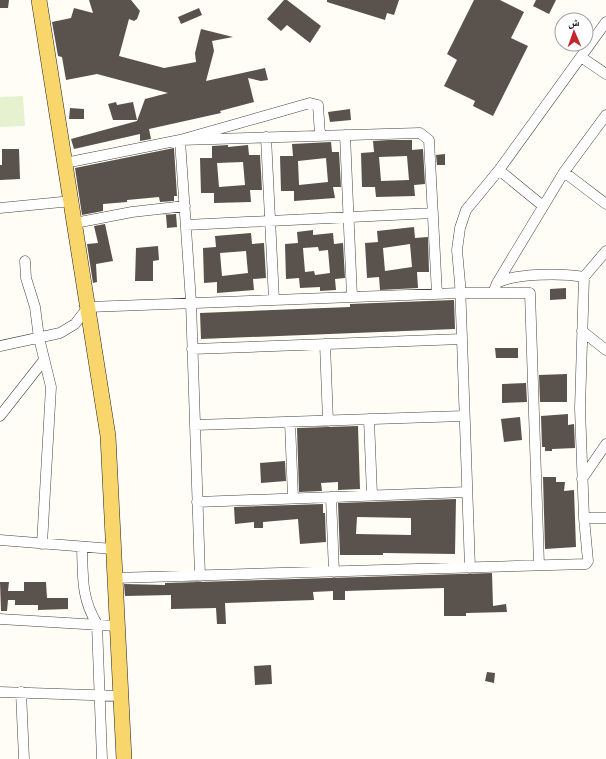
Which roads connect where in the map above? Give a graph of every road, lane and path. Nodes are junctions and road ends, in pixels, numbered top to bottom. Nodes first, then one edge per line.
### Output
1 (38, 0) edge
2 (606, 22) edge
3 (581, 57) junction
4 (606, 74) edge
5 (606, 115) edge
6 (320, 135) junction
7 (345, 135) junction
8 (266, 137) junction
9 (180, 140) junction
10 (65, 163) junction
11 (499, 170) junction
12 (564, 172) junction
13 (72, 201) junction
14 (606, 204) edge
15 (185, 206) junction
16 (543, 206) junction
17 (0, 208) edge
18 (433, 213) junction
19 (349, 217) junction
20 (270, 221) junction
21 (75, 223) junction
22 (186, 225) junction
23 (606, 253) edge
24 (25, 261) dead end
25 (584, 277) junction
26 (497, 283) junction
27 (460, 293) junction
28 (493, 293) junction
29 (437, 294) junction
30 (352, 297) junction
31 (274, 300) junction
32 (191, 302) junction
33 (88, 307) junction
34 (582, 331) junction
35 (39, 338) junction
36 (462, 339) junction
37 (325, 344) junction
38 (0, 346) edge
39 (192, 349) junction
40 (606, 350) edge
41 (44, 360) junction
42 (0, 416) edge
43 (463, 416) junction
44 (370, 419) junction
45 (328, 421) junction
46 (290, 422) junction
47 (195, 425) junction
48 (606, 444) edge
49 (582, 479) junction
50 (467, 492) junction
51 (372, 495) junction
52 (331, 497) junction
53 (292, 498) junction
54 (197, 502) junction
55 (584, 518) junction
56 (606, 518) edge
57 (0, 540) edge
58 (42, 544) junction
59 (82, 546) junction
60 (113, 549) junction
61 (539, 565) junction
62 (470, 568) junction
63 (334, 572) junction
64 (200, 576) junction
65 (115, 578) junction
66 (0, 619) edge
67 (97, 624) junction
68 (117, 626) junction
69 (0, 692) edge
70 (21, 692) junction
71 (100, 695) junction
72 (120, 696) junction
73 (24, 759) edge
74 (102, 759) edge
75 (124, 759) edge

1 - 10 main road
2 - 3 street
3 - 4 street
3 - 11 street
5 - 12 street
6 - 7 street
6 - 8 street
6 - 9 street
7 - 18 street
7 - 19 street
8 - 9 street
8 - 20 street
9 - 10 street
9 - 15 street
10 - 13 main road
11 - 16 street
11 - 27 street
12 - 14 street
12 - 16 street
13 - 17 street
13 - 21 main road
15 - 21 street
15 - 22 street
16 - 26 street
18 - 19 street
18 - 29 street
19 - 20 street
19 - 30 street
20 - 22 street
20 - 31 street
21 - 33 main road
22 - 32 street
23 - 25 street
24 - 35 street
25 - 26 street
25 - 34 street
26 - 28 street
27 - 28 street
27 - 29 street
27 - 36 street
28 - 61 street
29 - 30 street
30 - 31 street
31 - 32 street
32 - 33 street
32 - 39 street
33 - 35 street
33 - 60 main road
34 - 40 street
34 - 49 street
35 - 38 street
35 - 41 street
36 - 37 street
36 - 43 street
37 - 39 street
37 - 45 street
39 - 47 street
41 - 42 street
41 - 58 street
43 - 44 street
43 - 50 street
44 - 45 street
44 - 51 street
45 - 46 street
46 - 47 street
46 - 53 street
47 - 54 street
48 - 49 street
49 - 55 street
50 - 51 street
50 - 62 street
51 - 52 street
52 - 53 street
52 - 63 street
53 - 54 street
54 - 64 street
55 - 56 street
55 - 61 street
57 - 58 street
58 - 59 street
59 - 60 street
59 - 67 street
60 - 65 main road
61 - 62 street
62 - 63 street
63 - 64 street
64 - 65 street
65 - 68 main road
66 - 67 street
67 - 68 street
67 - 71 street
68 - 72 main road
69 - 70 street
70 - 71 street
70 - 73 street
71 - 72 street
71 - 74 street
72 - 75 main road

